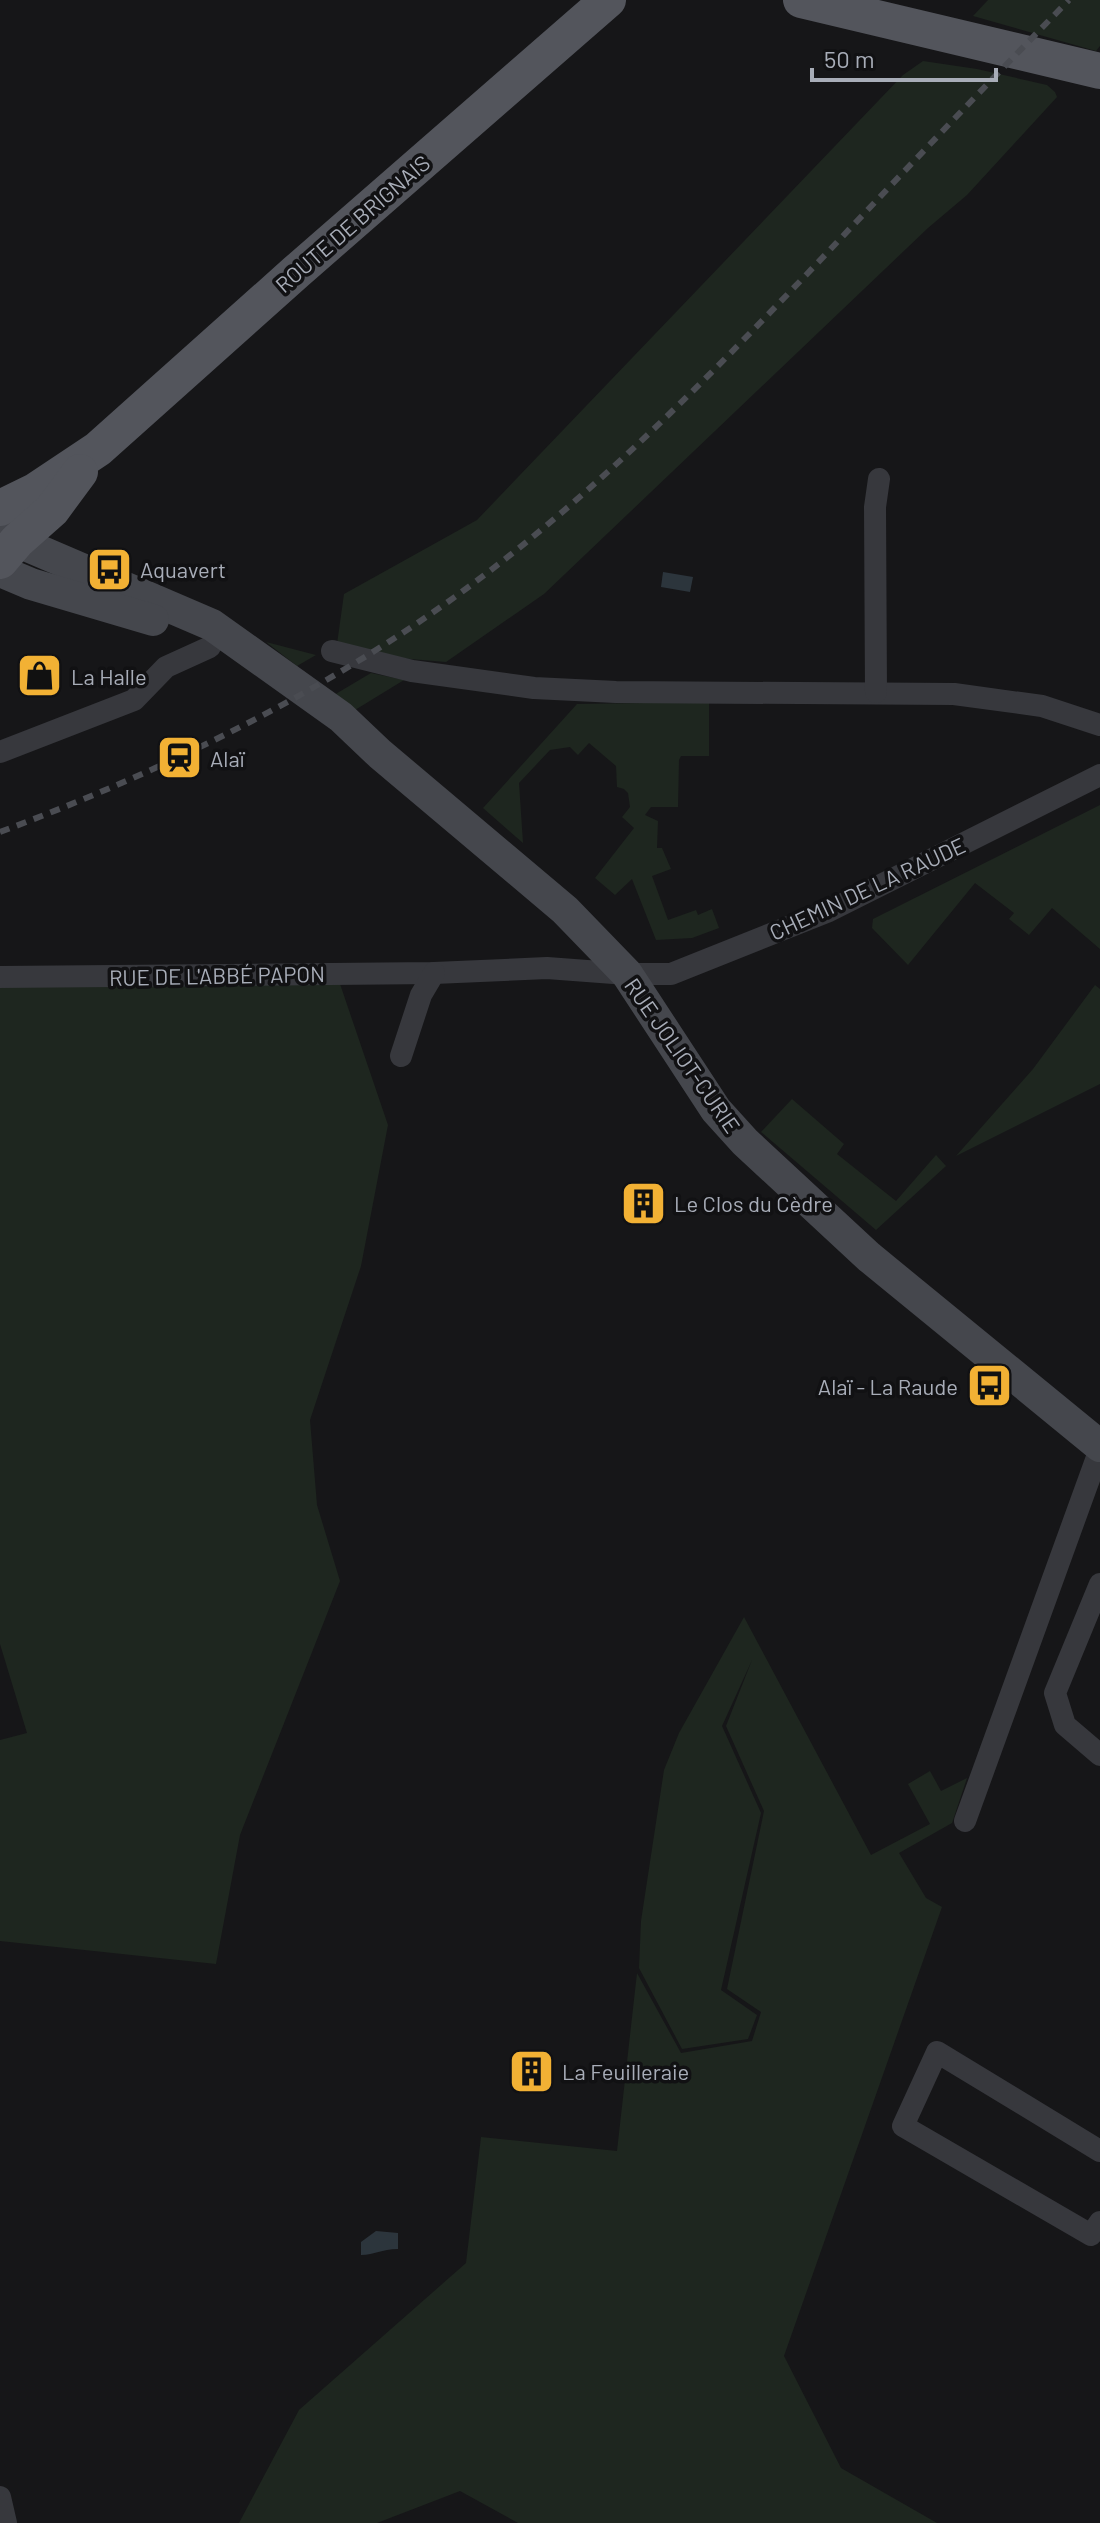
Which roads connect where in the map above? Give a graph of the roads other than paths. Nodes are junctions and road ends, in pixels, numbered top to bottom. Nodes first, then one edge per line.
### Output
1 (608, 0) edge
2 (801, 0) edge
3 (1100, 71) edge
4 (98, 449) junction
5 (879, 479) dead end
6 (0, 508) edge
7 (4, 552) edge
8 (210, 647) junction
9 (332, 651) dead end
10 (876, 692) junction
11 (1100, 725) edge
12 (0, 752) edge
13 (380, 754) junction
14 (1100, 775) edge
15 (434, 973) junction
16 (627, 974) junction
17 (0, 977) edge
18 (401, 1056) dead end
19 (1100, 1448) edge
20 (1100, 1584) edge
21 (1100, 1755) edge
22 (965, 1821) dead end
23 (1100, 2151) edge
24 (1100, 2222) edge
25 (0, 2497) edge
26 (6, 2523) edge

1 - 4 main road, ROUTE DE BRIGNAIS
2 - 3 main road
4 - 6 main road, ROUTE DE BRIGNAIS
4 - 7 main road, ROUTE DE BRIGNAIS
5 - 10 street
7 - 8 main road, RUE JOLIOT-CURIE
7 - 13 main road, RUE JOLIOT-CURIE
8 - 12 street
8 - 13 main road, RUE JOLIOT-CURIE
9 - 10 street
10 - 11 street
13 - 16 main road, RUE JOLIOT-CURIE
14 - 16 street, CHEMIN DE LA RAUDE
15 - 16 street, RUE DE L'ABBÉ PAPON
15 - 17 street, RUE DE L'ABBÉ PAPON
15 - 18 street
16 - 19 main road, RUE JOLIOT-CURIE
19 - 22 street
20 - 21 street
23 - 24 street
25 - 26 street

